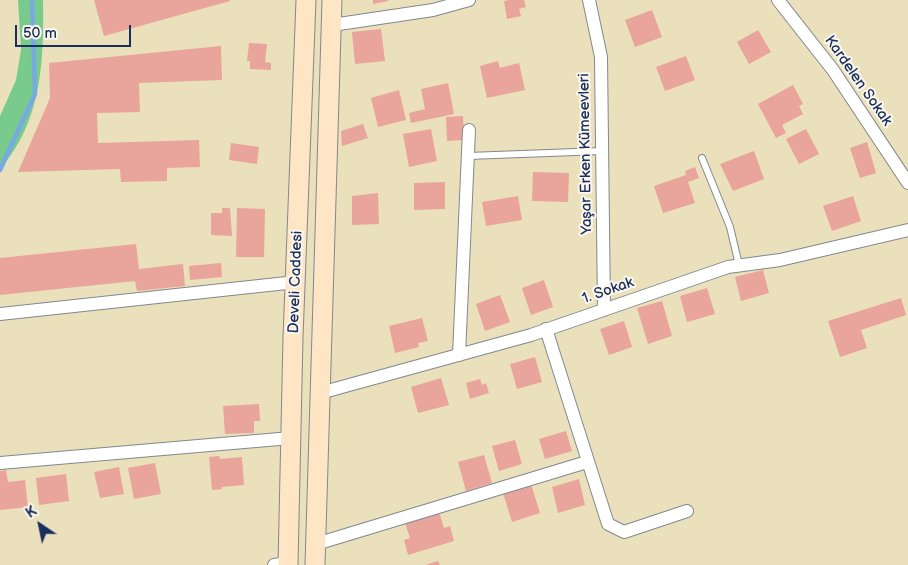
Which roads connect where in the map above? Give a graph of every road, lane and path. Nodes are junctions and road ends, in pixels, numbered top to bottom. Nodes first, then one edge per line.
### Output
1 (306, 0) edge
2 (332, 0) edge
3 (469, 0) edge
4 (589, 0) edge
5 (778, 0) edge
6 (332, 25) junction
7 (469, 130) dead end
8 (602, 151) junction
9 (468, 156) junction
10 (702, 158) dead end
11 (908, 184) edge
12 (908, 230) edge
13 (739, 265) junction
14 (296, 282) junction
15 (604, 310) junction
16 (0, 314) edge
17 (546, 329) junction
18 (458, 355) junction
19 (320, 393) junction
20 (291, 438) junction
21 (587, 462) junction
22 (0, 463) edge
23 (687, 511) dead end
24 (316, 544) junction
25 (283, 564) edge
26 (315, 565) edge

1 - 14 main road, Develi Caddesi
2 - 6 main road, Develi Caddesi
3 - 6 street
4 - 8 street, Yaşar Erken Kümeevleri
5 - 11 street, Kardelen Sokak
6 - 19 main road, Develi Caddesi
7 - 9 street
8 - 9 lane
8 - 15 street, Yaşar Erken Kümeevleri
9 - 18 street
10 - 13 lane
12 - 13 street, 1. Sokak
13 - 15 street, 1. Sokak
14 - 16 street
14 - 20 main road, Develi Caddesi
15 - 17 street, 1. Sokak
17 - 18 street, 1. Sokak
17 - 21 street
18 - 19 street, 1. Sokak
19 - 24 main road, Develi Caddesi
20 - 22 street
20 - 25 main road, Develi Caddesi
21 - 23 street
21 - 24 street
24 - 25 main road
24 - 26 main road, Develi Caddesi

